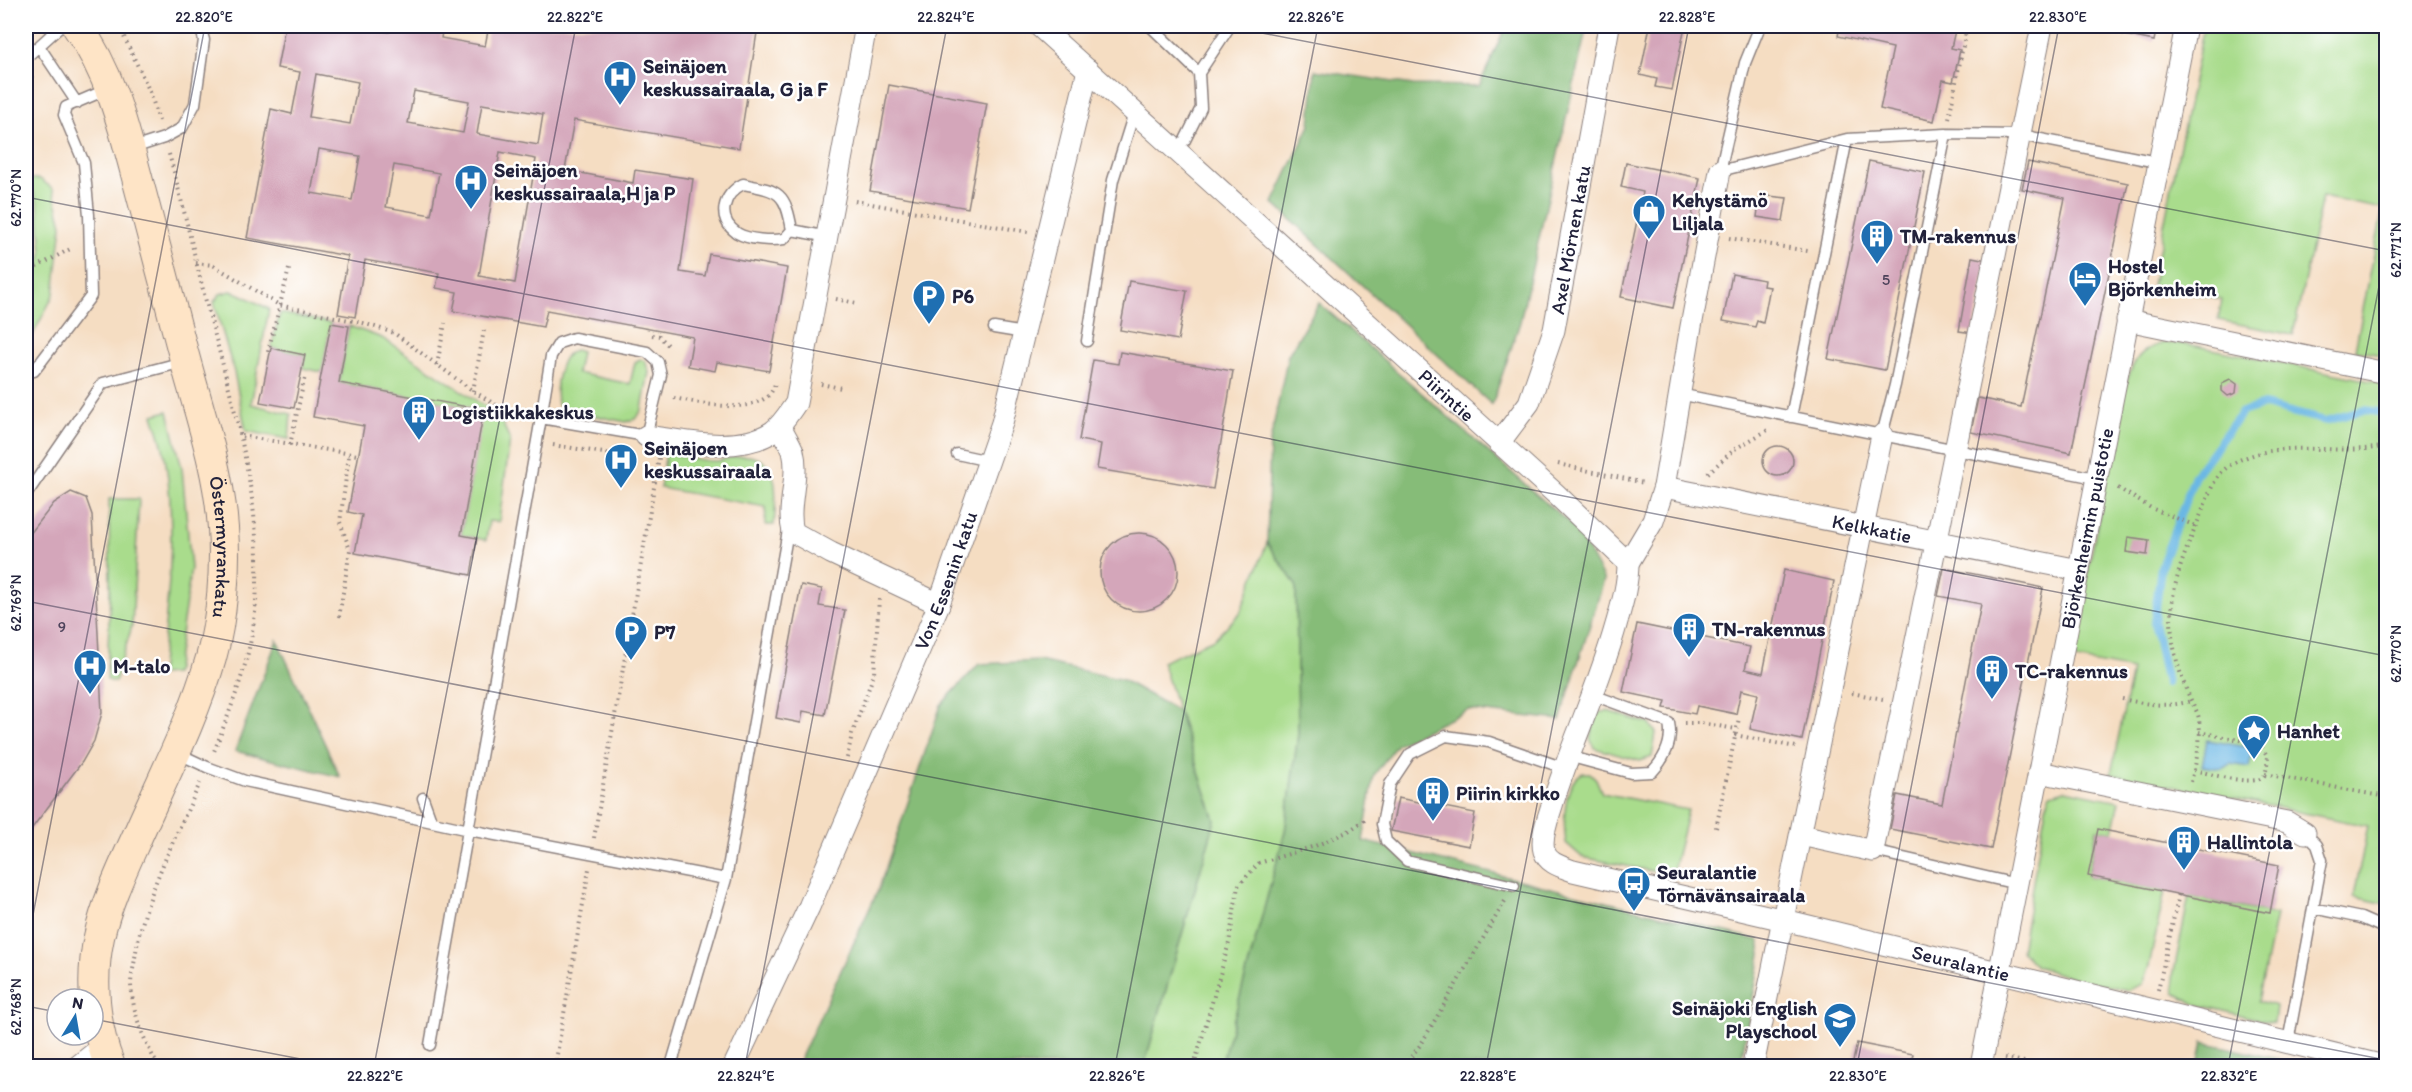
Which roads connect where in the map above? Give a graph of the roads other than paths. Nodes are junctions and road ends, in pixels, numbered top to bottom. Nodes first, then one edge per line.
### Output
1 (75, 26) edge
2 (200, 26) edge
3 (865, 26) edge
4 (1039, 26) edge
5 (1150, 26) edge
6 (1230, 26) edge
7 (1610, 26) edge
8 (1760, 26) edge
9 (2042, 26) edge
10 (2186, 26) edge
11 (39, 46) junction
12 (26, 54) edge
13 (1088, 70) junction
14 (1199, 73) junction
15 (111, 88) junction
16 (77, 103) junction
17 (1134, 113) junction
18 (1946, 134) junction
19 (2021, 135) junction
20 (1847, 139) junction
21 (130, 149) junction
22 (1175, 150) junction
23 (2157, 162) junction
24 (1720, 171) junction
25 (792, 230) junction
26 (828, 237) junction
27 (2127, 320) junction
28 (994, 328) dead end
29 (1024, 333) junction
30 (1087, 341) dead end
31 (185, 361) junction
32 (34, 371) dead end
33 (2386, 373) edge
34 (1679, 394) junction
35 (1791, 417) junction
36 (541, 418) junction
37 (780, 426) junction
38 (1882, 435) junction
39 (1499, 443) junction
40 (652, 445) junction
41 (1956, 450) junction
42 (957, 454) dead end
43 (989, 461) junction
44 (2096, 478) junction
45 (1664, 487) junction
46 (26, 495) edge
47 (790, 519) junction
48 (1863, 526) junction
49 (1937, 541) junction
50 (1628, 562) junction
51 (2079, 570) junction
52 (939, 604) junction
53 (1593, 695) junction
54 (176, 752) junction
55 (1566, 762) junction
56 (2039, 772) junction
57 (423, 798) dead end
58 (431, 820) junction
59 (469, 830) junction
60 (2306, 833) joint
61 (1801, 835) junction
62 (1872, 851) junction
63 (726, 879) junction
64 (2017, 884) junction
65 (1514, 886) road end
66 (2313, 908) junction
67 (1784, 920) junction
68 (2386, 929) edge
69 (2000, 972) junction
70 (2288, 1042) junction
71 (430, 1045) dead end
72 (2386, 1047) edge
73 (106, 1057) edge
74 (78, 1066) edge
75 (671, 1066) edge
76 (734, 1066) edge
77 (1753, 1066) edge
78 (1981, 1066) edge
79 (2383, 1066) edge

1 - 11 lane
1 - 15 street, Östermyrankatu
2 - 21 lane
3 - 26 street
4 - 13 street, Piirintie
5 - 14 lane
6 - 14 lane
7 - 39 street, Axel Mörnen katu
8 - 24 lane
9 - 19 street
10 - 23 street, Björkenheimin puistotie
11 - 12 lane
11 - 16 lane
13 - 17 street, Piirintie
13 - 29 street, Von Essenin katu
14 - 22 lane
15 - 16 lane
15 - 21 street, Östermyrankatu
16 - 32 lane
17 - 22 street, Piirintie
17 - 30 lane
18 - 19 lane
18 - 20 lane
18 - 38 lane
19 - 23 lane
19 - 41 street
20 - 24 lane
20 - 35 lane
21 - 31 street, Östermyrankatu
22 - 39 street, Piirintie
23 - 27 street, Björkenheimin puistotie
24 - 34 street
25 - 25 lane
25 - 26 lane
26 - 37 street
27 - 33 street
27 - 44 street, Björkenheimin puistotie
28 - 29 lane
29 - 43 street, Von Essenin katu
31 - 46 lane
31 - 54 street, Östermyrankatu
34 - 35 lane
34 - 45 street
35 - 38 lane
36 - 40 lane
36 - 40 lane
36 - 59 lane
37 - 40 street
37 - 47 street
38 - 41 lane
38 - 48 street
39 - 50 street, Piirintie
41 - 44 lane
41 - 49 street
42 - 43 lane
43 - 52 street, Von Essenin katu
44 - 51 street, Björkenheimin puistotie
45 - 48 street, Kelkkatie
45 - 50 street
47 - 52 street
47 - 63 lane
48 - 49 street, Kelkkatie
48 - 61 street
49 - 51 street, Kelkkatie
49 - 62 street
50 - 53 street
51 - 56 street, Björkenheimin puistotie
52 - 76 street, Von Essenin katu
53 - 55 street
53 - 55 lane
54 - 58 lane
54 - 73 street, Östermyrankatu
55 - 65 lane
55 - 67 street, Seuralantie
56 - 60 street
56 - 64 street, Björkenheimin puistotie
57 - 58 lane
58 - 59 lane
59 - 63 lane
59 - 71 lane
60 - 66 lane
61 - 62 street
61 - 67 street
62 - 64 lane
63 - 75 lane
64 - 69 street, Björkenheimin puistotie
66 - 68 lane
66 - 70 lane
67 - 69 street, Seuralantie
67 - 77 street
69 - 70 street, Seuralantie
69 - 78 street, Björkenheimin puistotie
70 - 79 street, Seuralantie
72 - 79 lane
73 - 74 street

